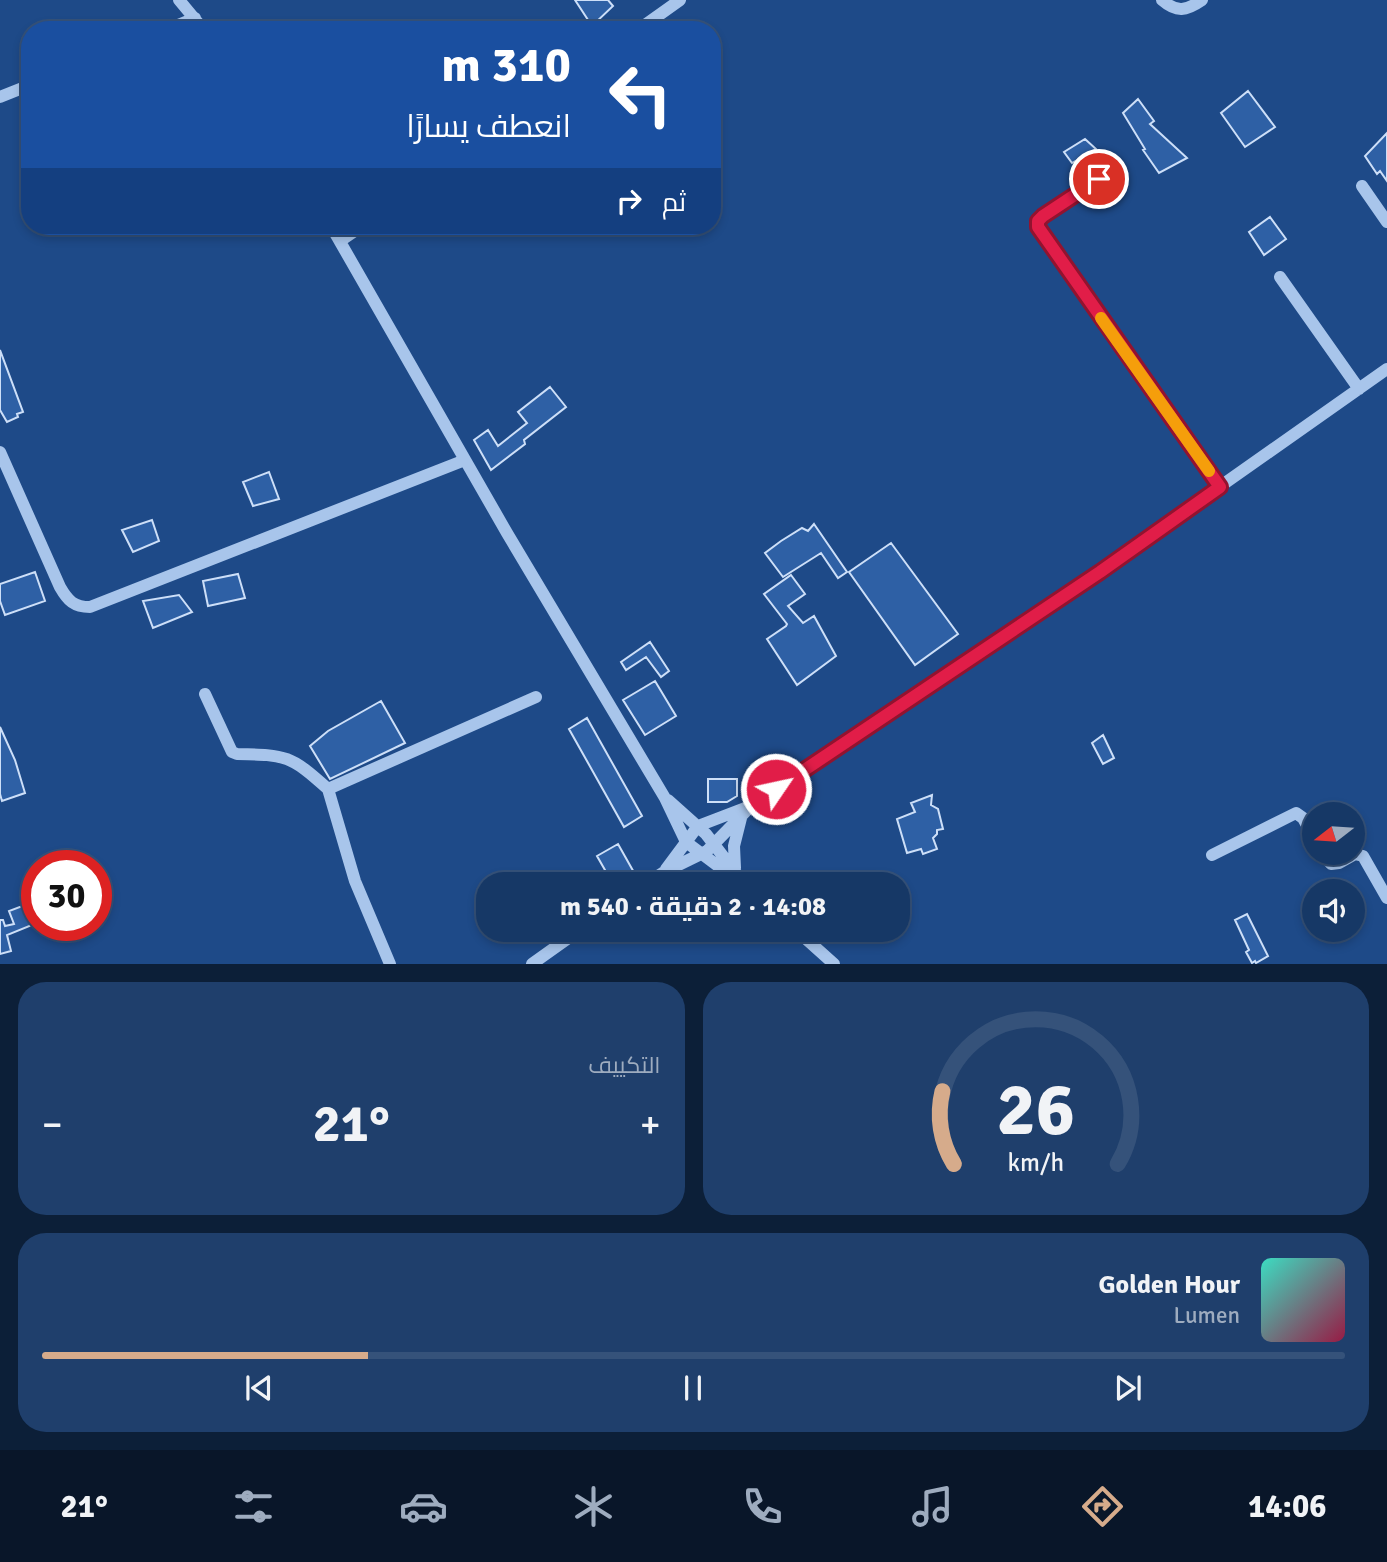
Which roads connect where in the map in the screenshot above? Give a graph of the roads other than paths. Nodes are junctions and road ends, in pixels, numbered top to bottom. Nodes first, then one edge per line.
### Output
1 (680, 0) edge
2 (1162, 0) edge
3 (1202, 0) edge
4 (182, 1) edge
5 (195, 18) junction
6 (188, 21) edge
7 (197, 21) edge
8 (651, 21) edge
9 (21, 89) edge
10 (0, 97) edge
11 (1099, 179) dead end
12 (1362, 186) dead end
13 (1387, 222) edge
14 (336, 235) edge
15 (349, 235) edge
16 (340, 241) junction
17 (1280, 277) dead end
18 (1387, 369) edge
19 (1359, 388) junction
20 (0, 452) edge
21 (466, 460) junction
22 (1220, 487) junction
23 (205, 694) dead end
24 (536, 696) dead end
25 (328, 789) junction
26 (665, 798) junction
27 (747, 809) junction
28 (1302, 817) edge
29 (698, 826) junction
30 (686, 842) junction
31 (714, 844) junction
32 (701, 854) junction
33 (1212, 855) dead end
34 (1365, 860) edge
35 (664, 872) joint
36 (728, 872) edge
37 (734, 872) edge
38 (738, 872) edge
39 (1387, 898) edge
40 (563, 942) edge
41 (809, 942) edge
42 (390, 964) edge
43 (533, 964) edge
44 (834, 964) edge

1 - 8 street
2 - 3 street
4 - 5 street
5 - 6 street
5 - 7 street
9 - 10 street
11 - 22 street
12 - 13 street
14 - 16 street
15 - 16 street
16 - 21 street
17 - 19 street
18 - 19 street
19 - 22 street
20 - 21 street
21 - 26 street
22 - 27 street
23 - 25 street
24 - 25 street
25 - 42 street
26 - 29 street
26 - 30 street
27 - 29 street
27 - 31 street
27 - 38 street
28 - 33 street
29 - 30 street
29 - 31 street
30 - 32 street
30 - 35 street
31 - 32 street
31 - 37 street
32 - 35 street
32 - 36 street
34 - 39 street
40 - 43 street
41 - 44 street

